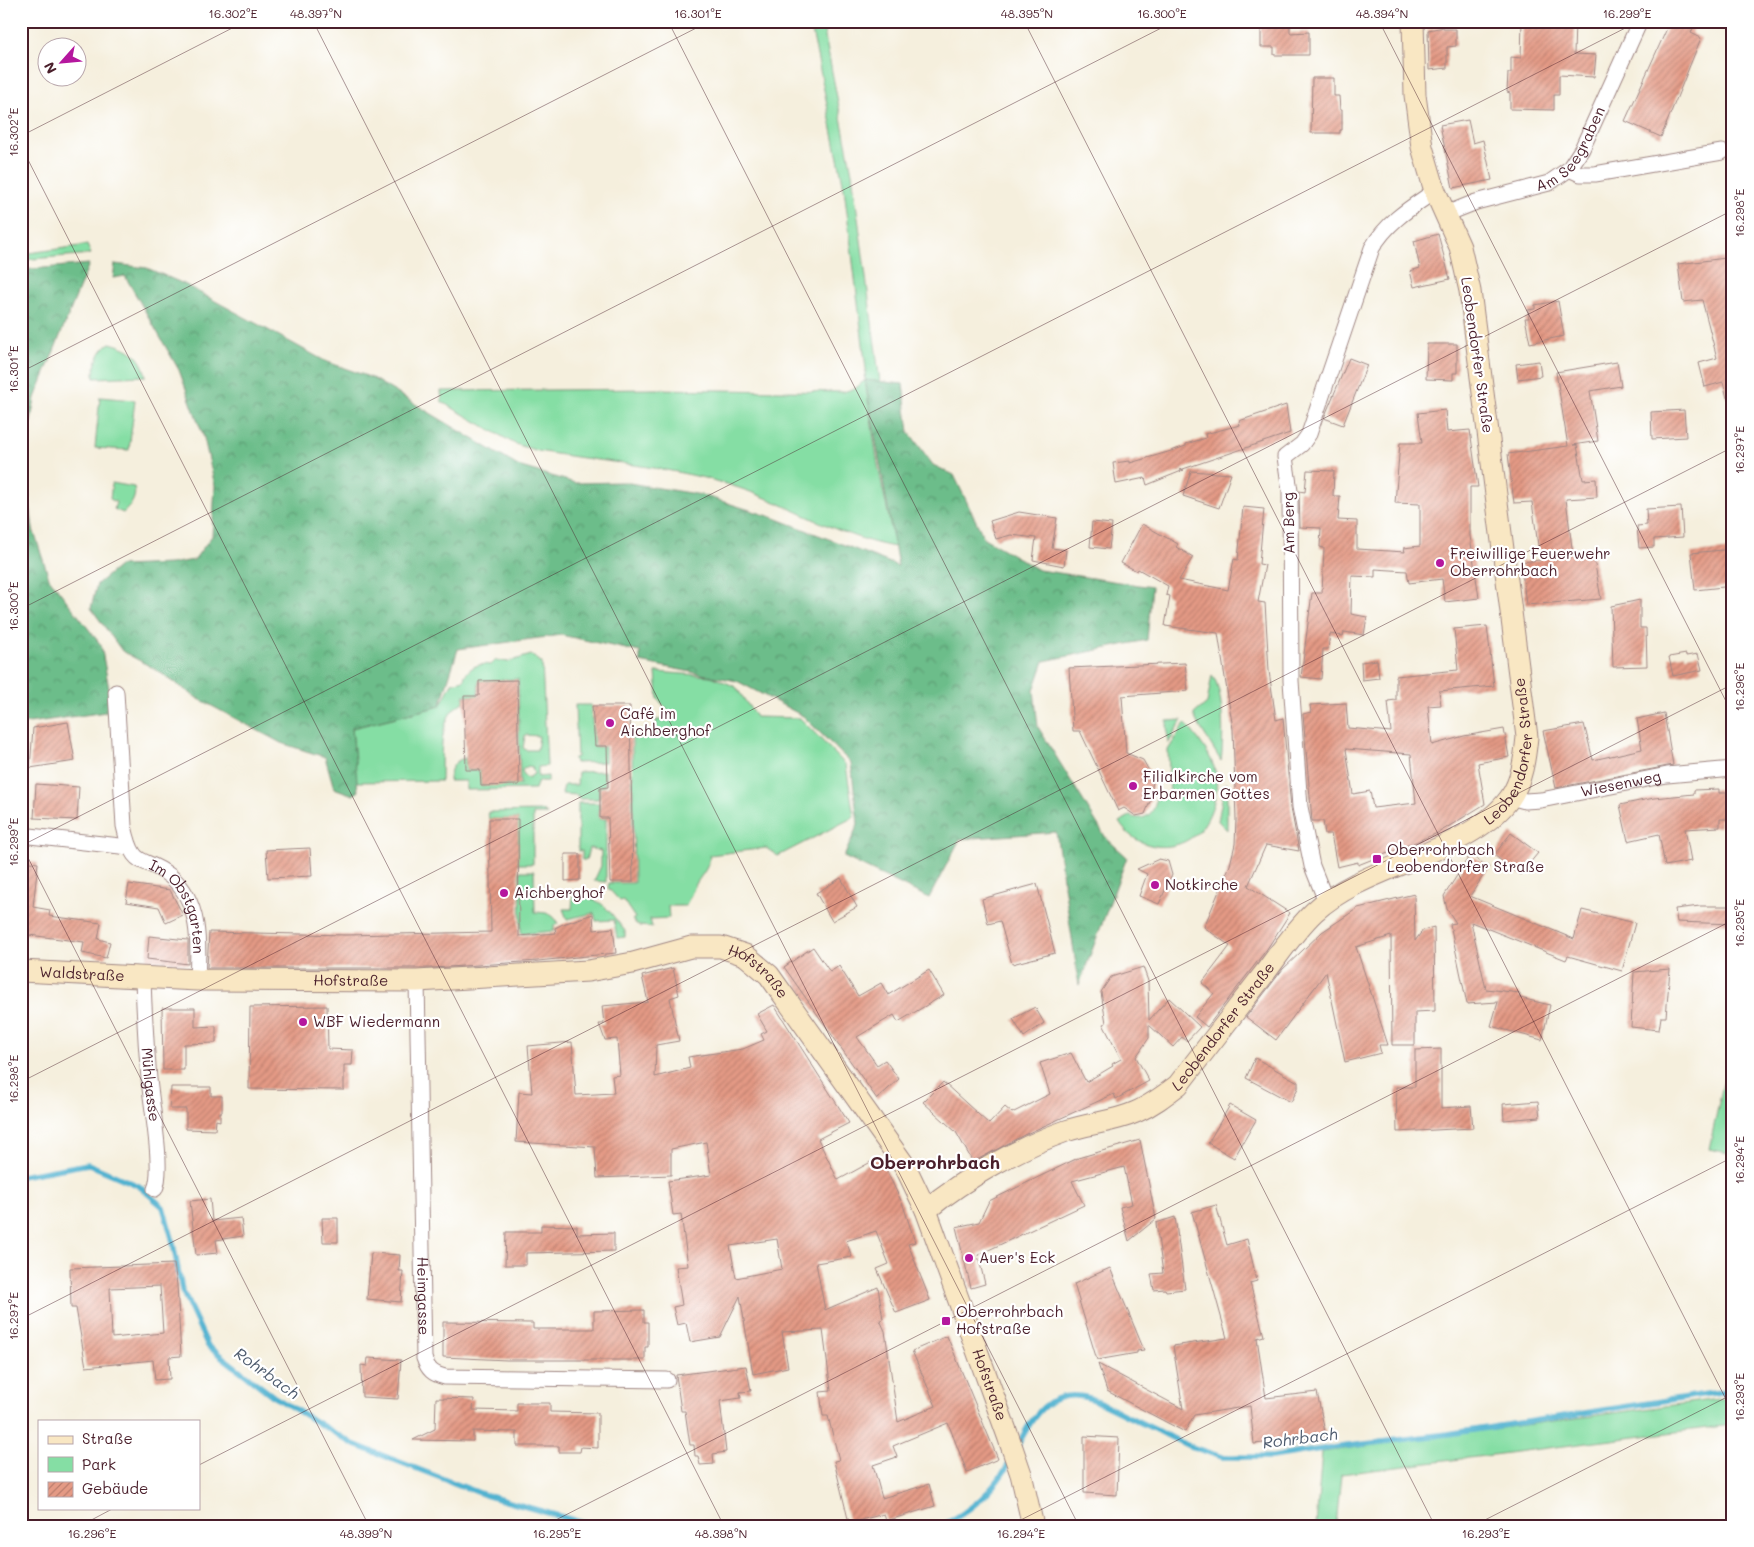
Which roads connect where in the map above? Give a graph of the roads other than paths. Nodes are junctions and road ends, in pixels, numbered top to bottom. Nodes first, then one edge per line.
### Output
1 (1413, 21) edge
2 (1640, 21) edge
3 (1722, 152) dead end
4 (1569, 169) junction
5 (1435, 191) junction
6 (1446, 214) junction
7 (116, 692) dead end
8 (1733, 769) edge
9 (1511, 797) junction
10 (21, 835) edge
11 (129, 847) junction
12 (1326, 901) junction
13 (21, 972) edge
14 (143, 979) junction
15 (197, 980) junction
16 (417, 981) junction
17 (155, 1190) dead end
18 (926, 1210) junction
19 (668, 1380) dead end
20 (1033, 1526) edge

1 - 5 main road, Leobendorfer Straße
2 - 4 street, Am Seegraben
3 - 4 street
4 - 6 street, Am Seegraben
5 - 6 main road, Leobendorfer Straße
5 - 12 street, Am Berg
6 - 9 main road, Leobendorfer Straße
7 - 11 street, Im Obstgarten
8 - 9 street, Wiesenweg
9 - 12 main road, Leobendorfer Straße
10 - 11 street, Im Obstgarten
11 - 15 street, Im Obstgarten
12 - 18 main road, Leobendorfer Straße
13 - 14 main road, Waldstraße
14 - 15 main road, Hofstraße
14 - 17 street, Mühlgasse
15 - 16 main road, Hofstraße
16 - 18 main road, Hofstraße
16 - 19 street, Heimgasse
18 - 20 main road, Hofstraße

